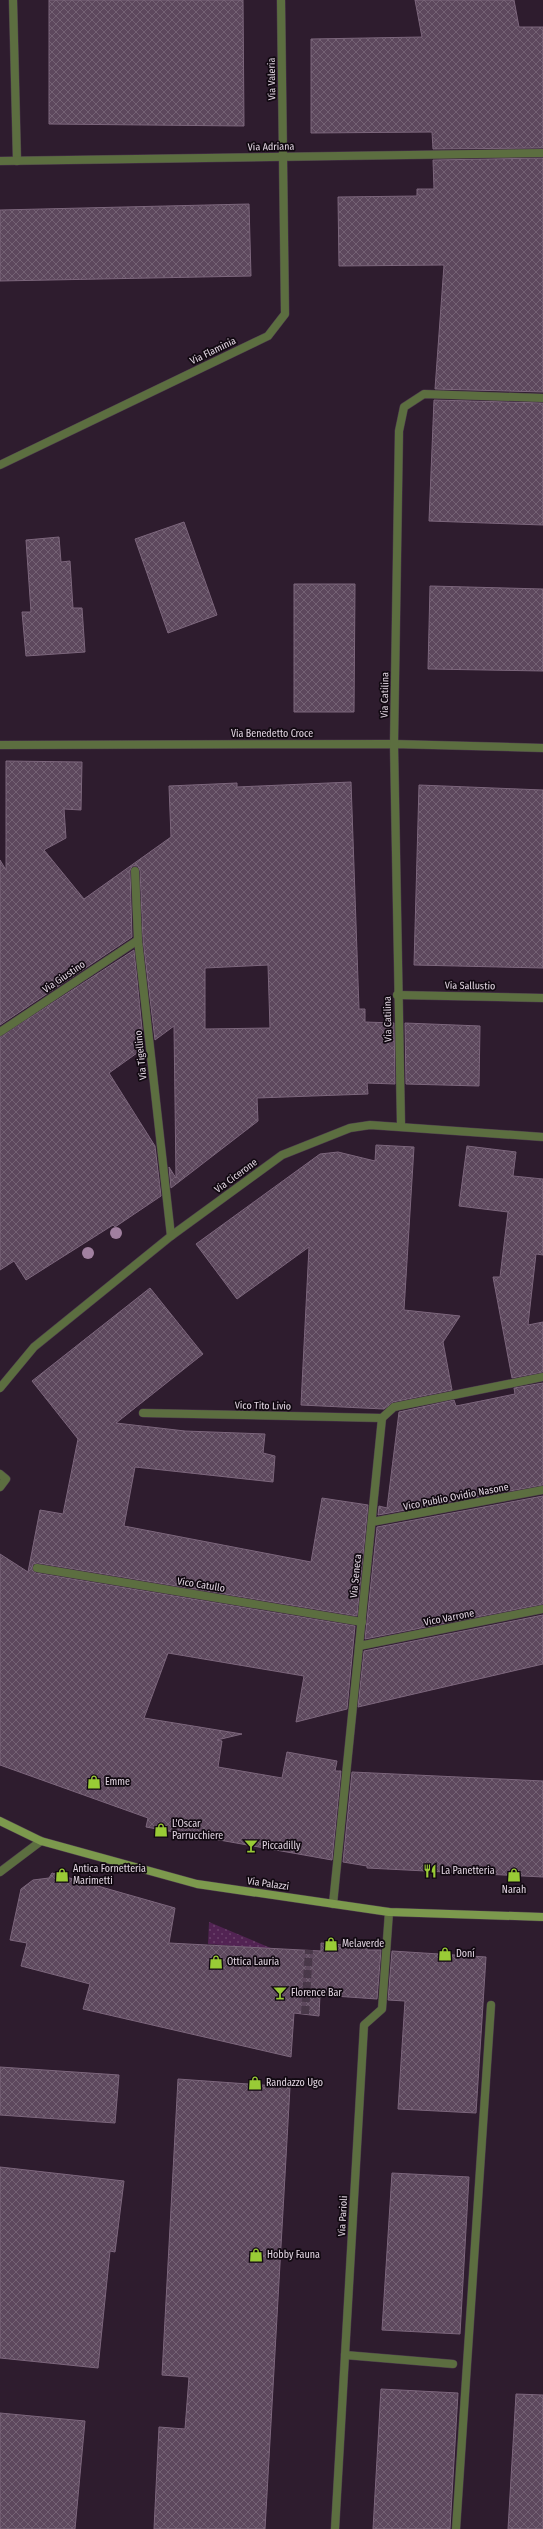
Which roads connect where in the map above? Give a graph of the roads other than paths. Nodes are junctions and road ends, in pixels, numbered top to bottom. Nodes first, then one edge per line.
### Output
1 (13, 0) edge
2 (281, 0) edge
3 (543, 153) edge
4 (284, 157) junction
5 (17, 161) junction
6 (0, 162) edge
7 (543, 398) edge
8 (0, 465) edge
9 (394, 744) junction
10 (0, 745) edge
11 (543, 748) edge
12 (135, 871) dead end
13 (138, 940) junction
14 (397, 995) junction
15 (543, 998) edge
16 (0, 1032) edge
17 (401, 1125) junction
18 (543, 1137) edge
19 (171, 1236) junction
20 (543, 1377) edge
21 (0, 1388) edge
22 (143, 1413) dead end
23 (382, 1418) junction
24 (0, 1474) edge
25 (0, 1486) edge
26 (543, 1490) edge
27 (372, 1522) junction
28 (37, 1568) dead end
29 (543, 1609) edge
30 (362, 1622) junction
31 (359, 1646) junction
32 (0, 1821) edge
33 (41, 1841) junction
34 (0, 1872) edge
35 (334, 1904) junction
36 (389, 1912) junction
37 (543, 1918) edge
38 (491, 2005) dead end
39 (345, 2355) junction
40 (453, 2364) dead end
41 (335, 2529) edge
42 (456, 2529) edge

1 - 5 street
2 - 4 street, Via Valeria
3 - 4 street, Via Adriana
4 - 5 street, Via Adriana
4 - 8 street, Via Flaminia
5 - 6 street, Via Adriana
7 - 9 street, Via Catilina
9 - 10 street, Via Benedetto Croce
9 - 11 street, Via Benedetto Croce
9 - 14 street, Via Catilina
12 - 13 street, Via Tigellino
13 - 16 street, Via Giustino
13 - 19 street, Via Tigellino
14 - 15 street, Via Sallustio
14 - 17 street, Via Catilina
17 - 18 street, Via Cicerone
17 - 19 street, Via Cicerone
19 - 21 street, Via Cicerone
20 - 23 street
22 - 23 street, Vico Tito Livio
23 - 27 street, Via Seneca
24 - 25 street
26 - 27 street, Vico Publio Ovidio Nasone
27 - 30 street, Via Seneca
28 - 30 street, Vico Catullo
29 - 31 street, Vico Varrone
30 - 31 street, Via Seneca
31 - 35 street, Via Seneca
32 - 33 street, Via Palazzi
33 - 34 street
33 - 35 street, Via Palazzi
35 - 36 street, Via Palazzi
36 - 37 street, Via Palazzi
36 - 39 street, Via Parioli
38 - 42 street
39 - 40 street
39 - 41 street, Via Parioli

